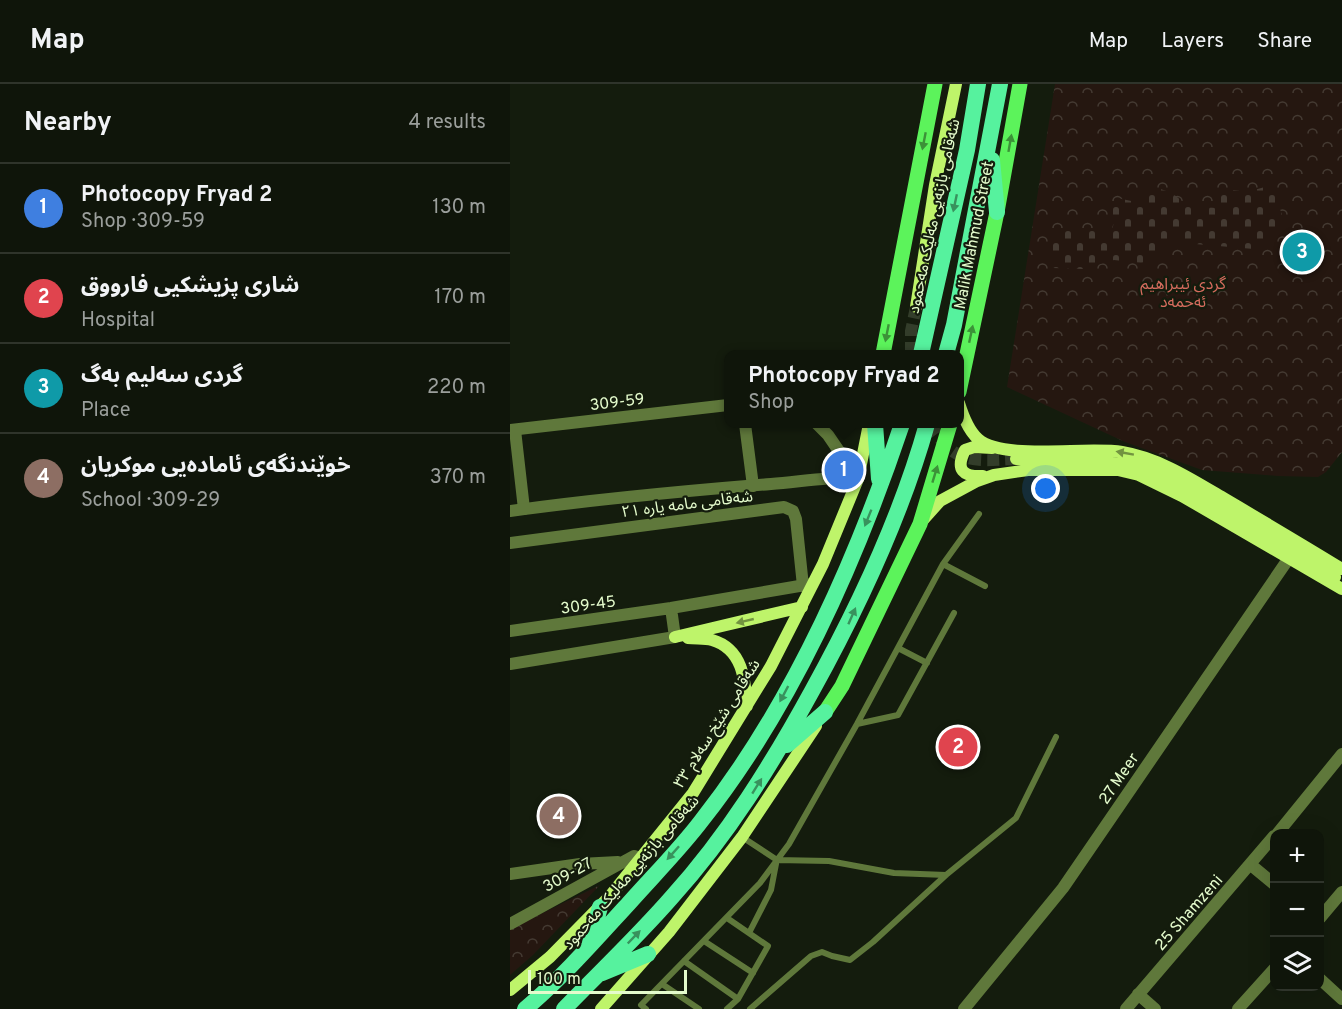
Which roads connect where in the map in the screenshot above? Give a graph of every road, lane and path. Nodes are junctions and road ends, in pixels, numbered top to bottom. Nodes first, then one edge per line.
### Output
1 (935, 84) edge
2 (956, 84) edge
3 (978, 84) edge
4 (1000, 84) edge
5 (1020, 84) edge
6 (990, 141) junction
7 (997, 212) junction
8 (916, 307) tunnel mouth
9 (884, 350) edge
10 (922, 350) edge
11 (947, 350) edge
12 (964, 373) edge
13 (724, 406) edge
14 (964, 417) edge
15 (746, 428) edge
16 (822, 428) edge
17 (868, 428) edge
18 (875, 428) edge
19 (900, 428) edge
20 (925, 428) edge
21 (949, 428) edge
22 (513, 430) edge
23 (997, 448) junction
24 (1016, 459) tunnel mouth
25 (994, 476) junction
26 (858, 479) junction
27 (753, 486) junction
28 (880, 486) junction
29 (524, 509) junction
30 (510, 511) edge
31 (979, 513) dead end
32 (920, 524) junction
33 (510, 543) edge
34 (1289, 558) junction
35 (943, 564) junction
36 (1342, 569) edge
37 (1342, 583) edge
38 (808, 585) junction
39 (985, 586) dead end
40 (1342, 589) edge
41 (802, 607) junction
42 (671, 608) junction
43 (954, 613) dead end
44 (510, 632) edge
45 (675, 637) junction
46 (898, 648) junction
47 (927, 663) junction
48 (510, 664) edge
49 (747, 706) junction
50 (825, 712) junction
51 (857, 724) junction
52 (1056, 737) dead end
53 (777, 753) junction
54 (1342, 754) edge
55 (1281, 829) edge
56 (742, 837) junction
57 (1270, 842) edge
58 (640, 858) junction
59 (777, 860) junction
60 (623, 862) junction
61 (1251, 865) junction
62 (510, 874) edge
63 (946, 875) junction
64 (760, 883) junction
65 (1274, 883) edge
66 (771, 890) junction
67 (1342, 892) edge
68 (600, 907) junction
69 (1324, 913) edge
70 (727, 918) junction
71 (510, 924) edge
72 (749, 933) junction
73 (704, 941) junction
74 (588, 948) junction
75 (648, 954) junction
76 (684, 962) junction
77 (753, 973) junction
78 (1270, 974) edge
79 (596, 976) junction
80 (1324, 983) edge
81 (662, 984) junction
82 (510, 990) edge
83 (1138, 994) junction
84 (738, 999) junction
85 (1342, 999) edge
86 (525, 1009) edge
87 (564, 1009) edge
88 (601, 1009) edge
89 (646, 1009) edge
90 (699, 1009) edge
91 (727, 1009) edge
92 (750, 1009) edge
93 (964, 1009) edge
94 (1126, 1009) edge
95 (1155, 1009) edge
96 (1238, 1009) edge

1 -> 9 main road
2 - 8 main road
3 -> 10 highway, شەقامی بازنەیی مەلیک مەحمود
4 - 6 highway
7 -> 5 main road, Malik Mahmud Street
6 - 7 highway
6 - 11 highway
12 -> 7 main road, Malik Mahmud Street
13 - 22 street, 309-59
14 - 23 main road
15 - 27 street
16 - 26 street
17 - 26 main road, شەقامی شێخ سەلام ٣٣
18 - 28 highway
19 - 28 highway, شەقامی بازنەیی مەلیک مەحمود
53 -> 20 highway
32 -> 21 main road
22 - 29 street
23 - 25 main road
36 -> 23 main road
24 - 37 main road
25 - 32 main road
25 - 34 main road
26 - 27 street, شەقامی مامە یارە ٢١
26 - 38 main road, شەقامی شێخ سەلام ٣٣
27 - 29 street, شەقامی مامە یارە ٢١
28 -> 74 highway, شەقامی بازنەیی مەلیک مەحمود
29 - 30 street, شەقامی مامە یارە ٢١
31 - 35 lane
32 - 50 main road
33 - 38 street, شەقامی مامە یارە ٢١
34 - 40 main road
34 - 93 street, 27 Meer
35 - 39 lane
35 - 46 lane
38 - 41 main road, شەقامی شێخ سەلام ٣٣
38 - 42 street, 309-45
41 -> 45 main road
41 - 49 main road, شەقامی شێخ سەلام ٣٣
42 - 44 street, 309-45
42 - 45 street
43 - 47 lane
45 - 48 street
45 - 49 main road
46 - 47 lane
46 - 51 lane
47 - 51 lane
49 - 58 main road, شەقامی شێخ سەلام ٣٣
50 - 53 highway
50 - 56 main road
51 - 59 lane
52 - 63 lane
79 -> 53 highway
54 - 55 street, 25 Shamzeni
56 - 59 lane
56 - 75 main road
57 - 61 street, 25 Shamzeni
58 - 60 street, 309-27
58 - 68 main road, شەقامی شێخ سەلام ٣٣
59 - 63 lane
59 - 64 lane
59 - 66 lane
60 - 62 street
60 - 71 street, 309-27
61 - 65 street
61 - 83 street, 25 Shamzeni
63 - 92 lane
64 - 66 lane
64 - 70 lane
66 - 72 lane
67 - 69 street
68 - 74 highway
68 - 82 main road, شەقامی شێخ سەلام ٣٣
70 - 72 lane
70 - 73 lane
72 - 77 lane
73 - 76 lane
73 - 77 lane
74 - 86 highway, شەقامی بازنەیی مەلیک مەحمود
75 - 79 highway
75 - 88 main road
76 - 81 lane
76 - 84 lane
77 - 84 lane
78 - 96 street
79 - 87 highway
80 - 85 street
81 - 89 lane
81 - 90 lane
83 - 94 street, 25 Shamzeni
83 - 95 street
84 - 91 lane

